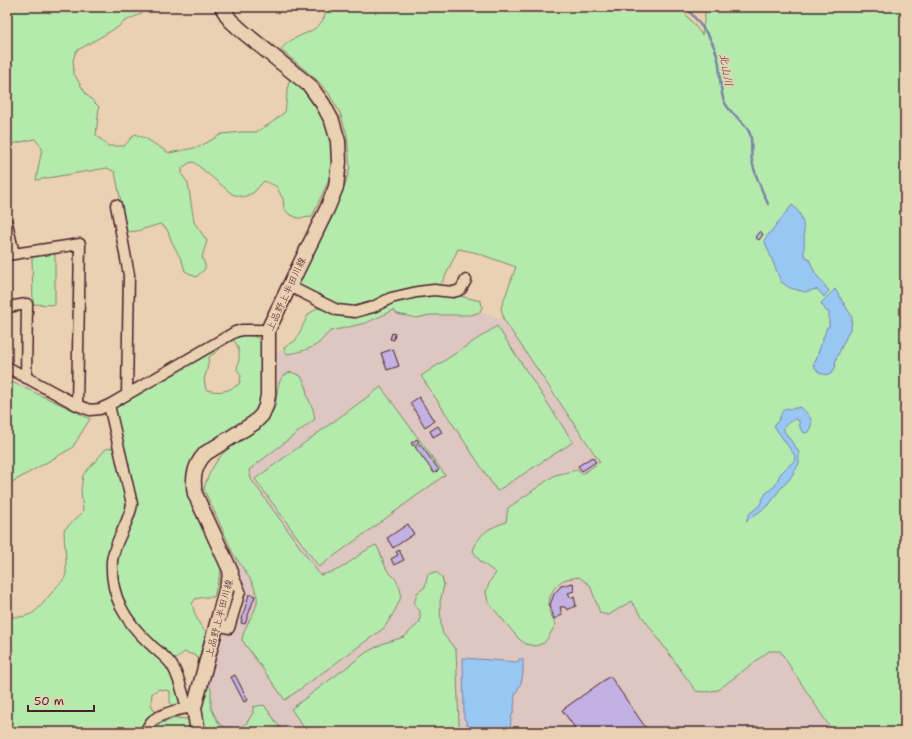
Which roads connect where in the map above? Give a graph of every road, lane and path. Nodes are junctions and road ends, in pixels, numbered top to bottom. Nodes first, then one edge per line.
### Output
1 (222, 7) edge
2 (116, 205) dead end
3 (7, 223) edge
4 (10, 255) edge
5 (466, 280) dead end
6 (289, 286) junction
7 (7, 307) edge
8 (268, 330) junction
9 (7, 367) edge
10 (26, 378) junction
11 (127, 394) junction
12 (77, 405) junction
13 (109, 405) junction
14 (191, 708) junction
15 (144, 732) edge
16 (198, 732) edge

1 - 6 street, 上品野上半田川線
2 - 11 street
3 - 4 street
4 - 12 street
5 - 6 street
6 - 8 street, 上品野上半田川線
7 - 10 street
8 - 11 street
8 - 14 street, 上品野上半田川線
9 - 10 street
10 - 12 street
11 - 13 street
12 - 13 street
13 - 14 street
14 - 15 street
14 - 16 street, 上品野上半田川線

